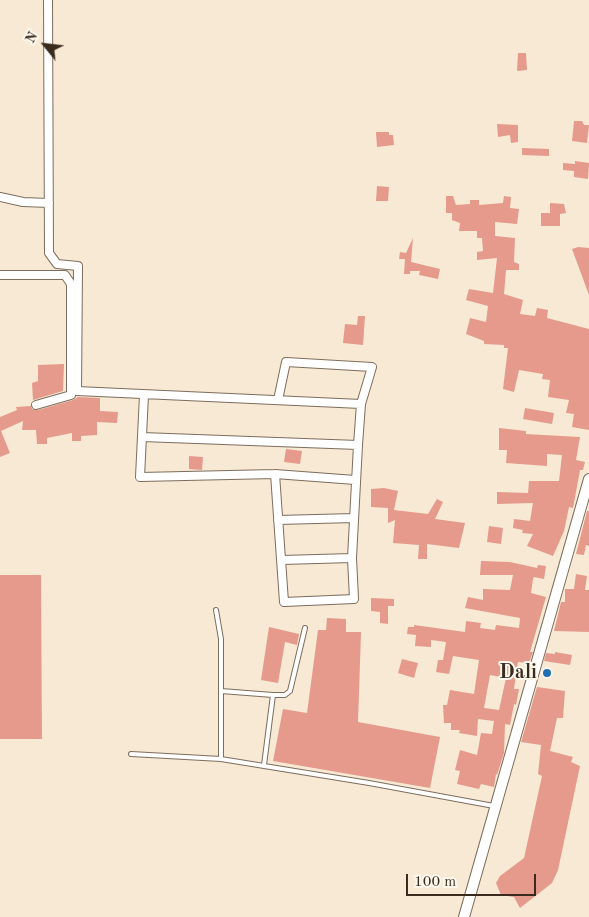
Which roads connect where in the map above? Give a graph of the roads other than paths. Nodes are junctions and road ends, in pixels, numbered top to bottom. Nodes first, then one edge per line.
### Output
1 (48, 0) edge
2 (0, 197) edge
3 (49, 203) junction
4 (0, 275) edge
5 (144, 395) junction
6 (278, 400) junction
7 (361, 404) junction
8 (36, 406) dead end
9 (142, 437) junction
10 (358, 445) junction
11 (275, 474) junction
12 (589, 479) edge
13 (355, 480) junction
14 (354, 518) junction
15 (278, 520) junction
16 (352, 558) junction
17 (282, 560) junction
18 (216, 610) dead end
19 (305, 628) dead end
20 (221, 691) junction
21 (272, 695) junction
22 (131, 754) dead end
23 (221, 758) junction
24 (264, 765) junction
25 (494, 806) junction
26 (464, 917) edge

1 - 3 street
2 - 3 street
3 - 5 street
4 - 8 street
5 - 6 street
5 - 9 street
6 - 7 street
6 - 7 street
7 - 10 street
9 - 10 street
9 - 11 street
10 - 13 street
11 - 13 street
11 - 15 street
12 - 25 street
13 - 14 street
14 - 15 street
14 - 16 street
15 - 17 street
16 - 17 street
16 - 17 street
18 - 20 lane
19 - 21 lane
20 - 21 lane
20 - 23 lane
21 - 24 lane
22 - 23 lane
23 - 24 lane
24 - 25 lane
25 - 26 street

